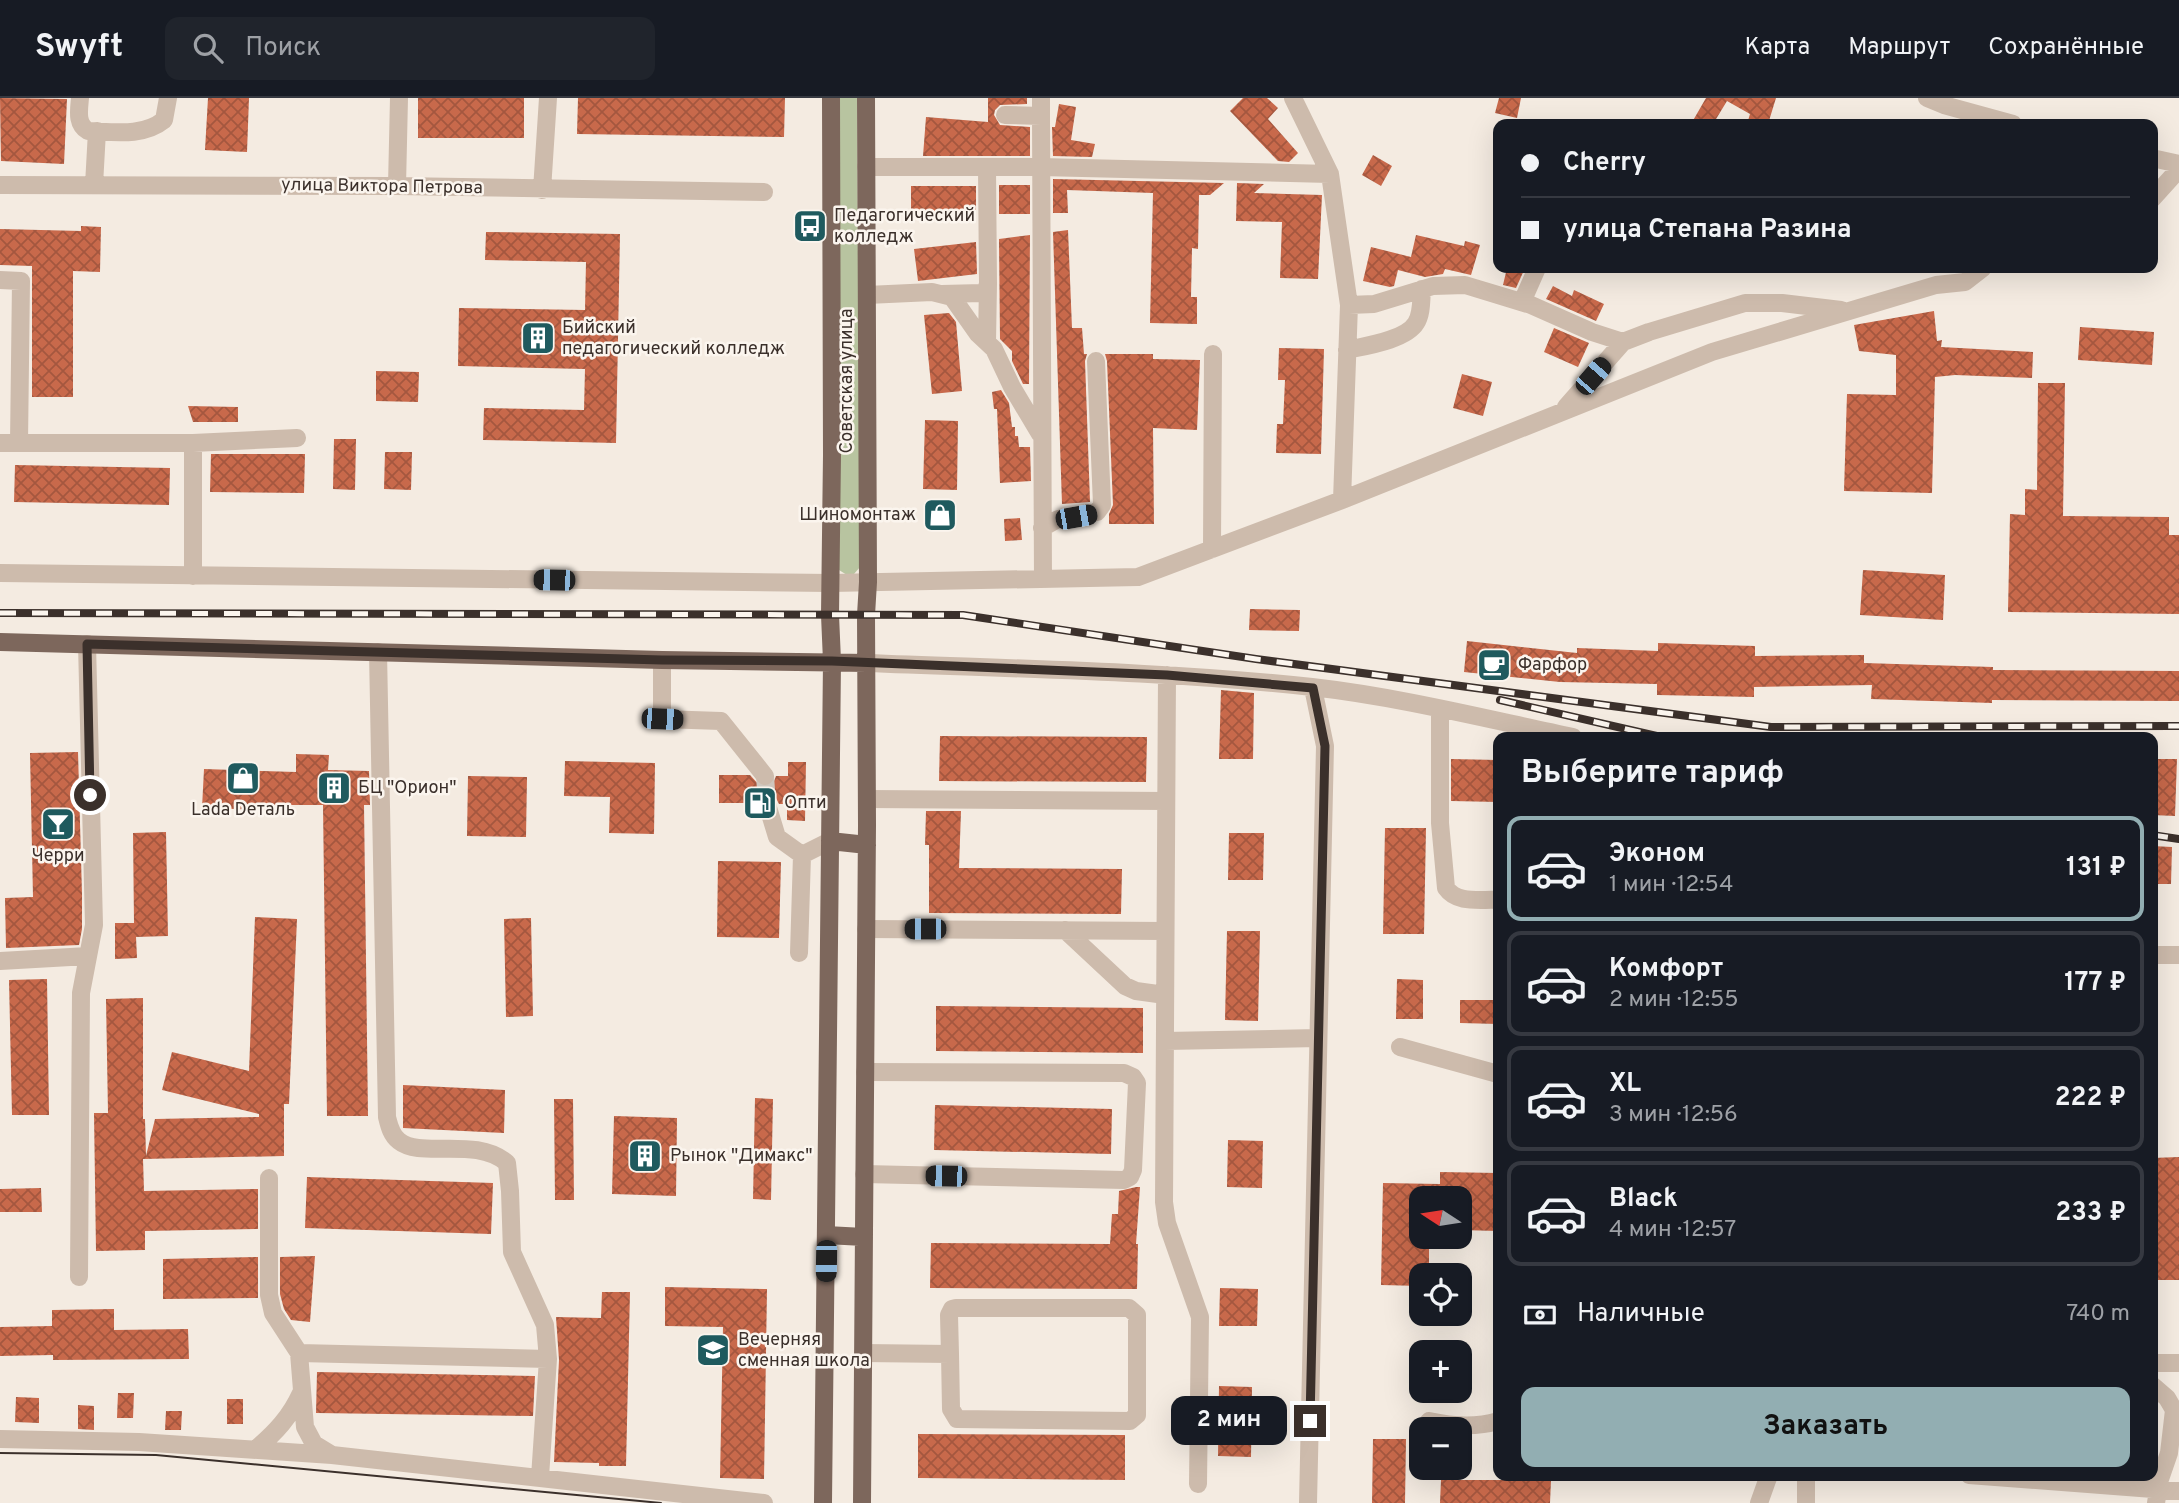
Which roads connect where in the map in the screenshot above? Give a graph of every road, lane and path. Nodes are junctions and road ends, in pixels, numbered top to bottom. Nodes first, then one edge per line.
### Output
1 (80, 98) edge
2 (168, 98) edge
3 (398, 98) edge
4 (548, 98) edge
5 (831, 98) edge
6 (866, 98) edge
7 (1293, 98) edge
8 (1927, 98) edge
9 (1041, 107) edge
10 (1005, 115) dead end
11 (1995, 119) edge
12 (97, 131) junction
13 (2158, 160) edge
14 (866, 167) junction
15 (987, 167) junction
16 (1040, 167) junction
17 (2179, 167) edge
18 (1330, 174) junction
19 (0, 185) edge
20 (94, 185) junction
21 (397, 186) junction
22 (542, 190) junction
23 (764, 192) dead end
24 (2158, 192) edge
25 (1535, 273) edge
26 (1977, 273) edge
27 (0, 280) edge
28 (988, 284) junction
29 (1422, 289) junction
30 (942, 294) junction
31 (867, 295) junction
32 (1522, 302) junction
33 (1349, 305) junction
34 (1850, 311) junction
35 (987, 342) junction
36 (1623, 342) junction
37 (1347, 350) junction
38 (1213, 354) dead end
39 (1096, 362) dead end
40 (1563, 410) junction
41 (1042, 437) junction
42 (297, 438) dead end
43 (0, 443) edge
44 (19, 443) junction
45 (193, 443) junction
46 (1342, 500) junction
47 (1042, 528) junction
48 (1212, 549) junction
49 (0, 573) edge
50 (193, 576) junction
51 (1043, 579) junction
52 (868, 582) junction
53 (831, 583) junction
54 (0, 642) edge
55 (87, 644) junction
56 (379, 652) junction
57 (662, 660) junction
58 (832, 661) junction
59 (867, 663) junction
60 (1167, 675) junction
61 (1313, 688) junction
62 (1440, 709) junction
63 (1549, 732) edge
64 (765, 776) tunnel mouth
65 (867, 799) junction
66 (1166, 801) junction
67 (767, 804) tunnel mouth
68 (830, 841) junction
69 (867, 845) junction
70 (802, 855) junction
71 (1493, 900) edge
72 (866, 929) junction
73 (1065, 930) junction
74 (1165, 931) junction
75 (799, 953) dead end
76 (2179, 955) edge
77 (88, 956) junction
78 (2158, 956) edge
79 (0, 961) edge
80 (1165, 995) junction
81 (1318, 1038) junction
82 (1165, 1041) junction
83 (1400, 1047) dead end
84 (865, 1072) junction
85 (1493, 1073) edge
86 (864, 1174) junction
87 (270, 1178) dead end
88 (826, 1235) junction
89 (864, 1237) junction
90 (79, 1277) dead end
91 (299, 1353) junction
92 (863, 1353) junction
93 (950, 1354) junction
94 (548, 1359) junction
95 (2158, 1363) edge
96 (2179, 1363) edge
97 (2158, 1390) edge
98 (2179, 1390) edge
99 (301, 1393) junction
100 (2174, 1410) junction
101 (1493, 1423) edge
102 (1472, 1426) edge
103 (0, 1439) edge
104 (257, 1449) junction
105 (332, 1455) junction
106 (540, 1477) junction
107 (1767, 1481) edge
108 (1807, 1481) edge
109 (2023, 1481) edge
110 (1198, 1484) dead end
111 (2179, 1491) edge
112 (2157, 1496) edge
113 (764, 1503) edge
114 (823, 1503) edge
115 (862, 1503) edge
116 (1308, 1503) edge
117 (1759, 1503) edge
118 (1806, 1503) edge

1 - 12 street
2 - 12 street
3 - 21 street
4 - 22 street
5 - 53 main road, Советская улица
6 - 14 main road, Советская улица
7 - 18 street
8 - 11 street
9 - 10 street
9 - 16 street
12 - 20 street
13 - 17 street
14 - 15 street
14 - 31 main road, Советская улица
15 - 16 street
15 - 28 street
16 - 18 street
16 - 41 street
17 - 24 street
18 - 33 street
19 - 20 street, улица Виктора Петрова
20 - 21 street, улица Виктора Петрова
21 - 22 street, улица Виктора Петрова
22 - 23 street, улица Виктора Петрова
25 - 32 street
26 - 34 street
27 - 44 street
28 - 30 street
28 - 35 street
29 - 32 street
29 - 33 street
29 - 37 street
30 - 31 street
30 - 35 street
31 - 52 main road, Советская улица
32 - 36 street
33 - 37 street
34 - 36 street
34 - 40 street
35 - 41 street
36 - 40 street
37 - 46 street
38 - 48 street
39 - 47 street
40 - 46 street
41 - 47 street
42 - 45 street
43 - 44 street
44 - 45 street
45 - 50 street
46 - 48 street
47 - 51 street
48 - 51 street
49 - 50 street
50 - 53 street
51 - 52 street
52 - 53 street
52 - 59 main road, Советская улица
53 - 58 main road, Советская улица
54 - 55 main road
55 - 56 main road
55 - 77 street
56 - 57 main road
56 - 94 street
57 - 58 main road
57 - 64 street
58 - 59 main road
58 - 68 main road, Советская улица
59 - 60 street
59 - 65 main road, Советская улица
60 - 61 street
60 - 66 street
61 - 62 street
61 - 81 street
62 - 63 street
62 - 71 street
65 - 66 street
65 - 69 main road, Советская улица
66 - 74 street
67 - 70 street
68 - 69 main road
68 - 70 street
68 - 88 main road, Советская улица
69 - 72 main road, Советская улица
70 - 75 street
72 - 73 street
72 - 84 main road, Советская улица
73 - 74 street
73 - 80 street
74 - 80 street
76 - 78 street
77 - 79 street
77 - 90 street
80 - 82 street
81 - 82 street
81 - 116 street
82 - 110 street
83 - 85 street
84 - 86 main road, Советская улица
84 - 86 street
86 - 89 main road, Советская улица
87 - 91 street
88 - 89 main road
88 - 114 main road, Советская улица
89 - 92 main road, Советская улица
91 - 94 street
91 - 99 street
92 - 93 street
92 - 115 main road, Советская улица
93 - 93 street
94 - 106 street
95 - 96 street
97 - 100 street
98 - 100 street
99 - 104 street
99 - 105 street
100 - 112 street
101 - 102 street
103 - 104 street
104 - 105 street
105 - 106 street
106 - 113 street
107 - 117 street
108 - 118 street
109 - 112 street
111 - 112 street

